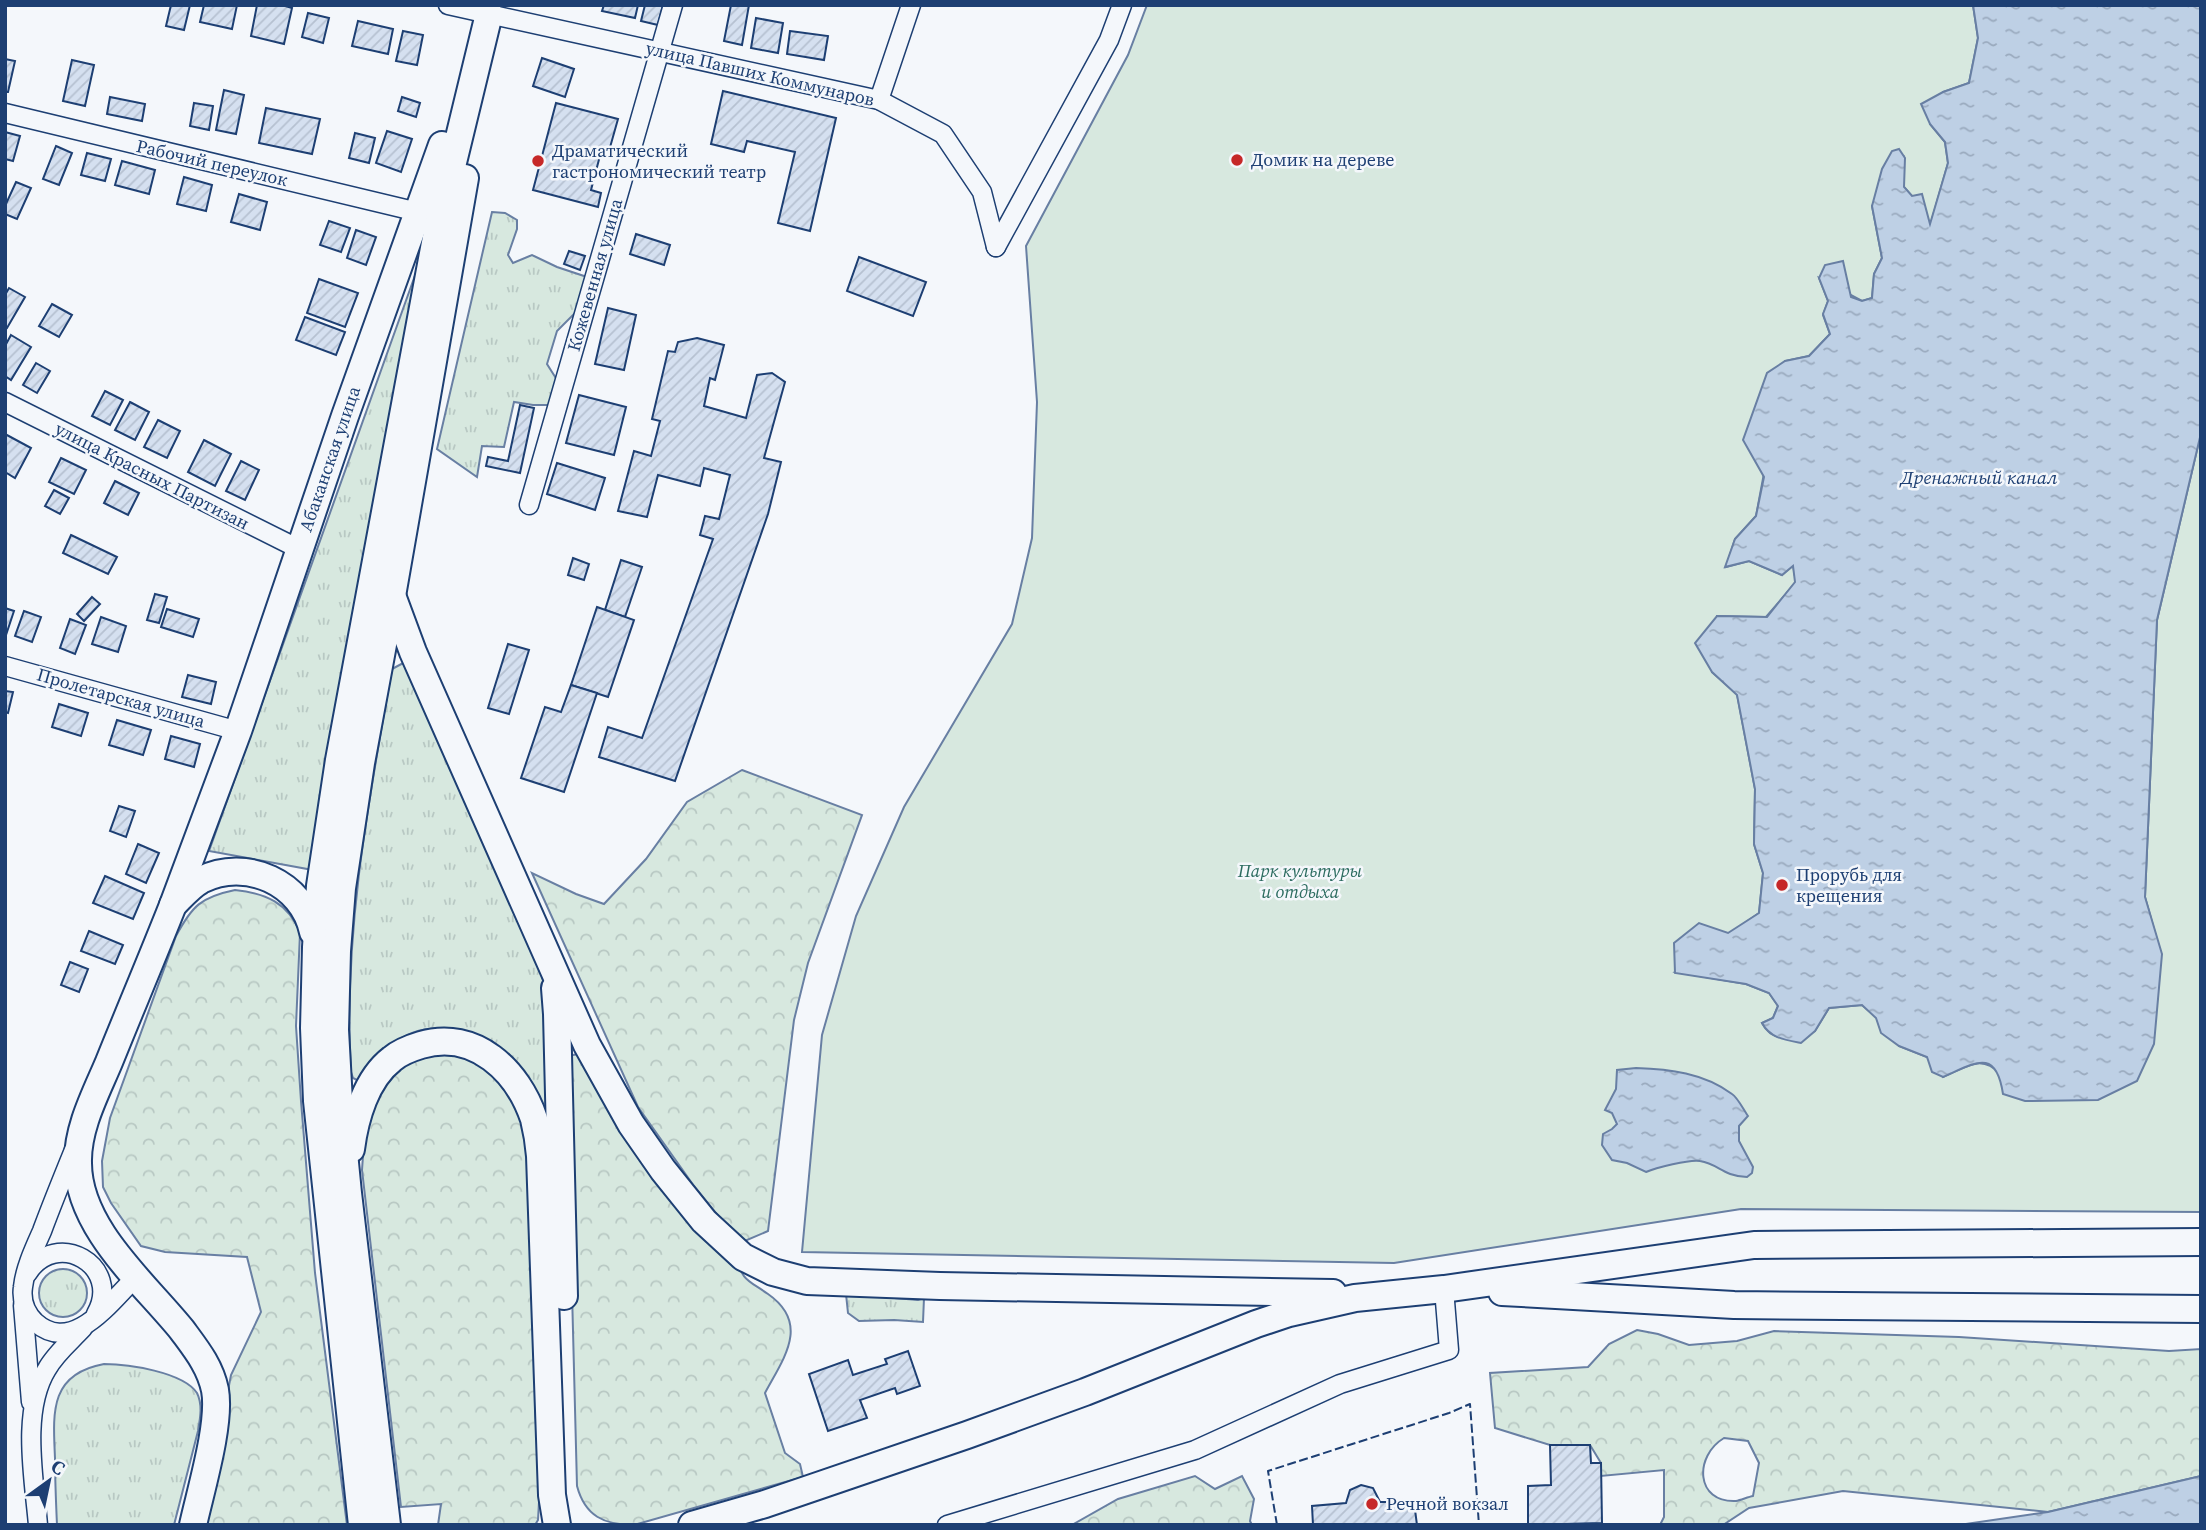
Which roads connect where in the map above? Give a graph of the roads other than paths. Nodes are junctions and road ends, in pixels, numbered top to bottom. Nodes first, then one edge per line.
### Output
1 (448, 5) edge
2 (673, 5) edge
3 (911, 5) edge
4 (1122, 5) edge
5 (491, 9) edge
6 (661, 51) junction
7 (879, 100) junction
8 (5, 113) edge
9 (418, 212) junction
10 (5, 402) edge
11 (529, 505) dead end
12 (299, 549) junction
13 (392, 596) junction
14 (5, 666) edge
15 (238, 731) junction
16 (173, 905) junction
17 (316, 947) junction
18 (544, 949) junction
19 (94, 1098) junction
20 (348, 1193) junction
21 (2201, 1242) edge
22 (136, 1277) junction
23 (24, 1288) junction
24 (1444, 1289) junction
25 (1386, 1293) junction
26 (2201, 1309) edge
27 (91, 1321) junction
28 (33, 1430) junction
29 (38, 1525) edge
30 (193, 1525) edge
31 (362, 1525) edge
32 (387, 1525) edge
33 (557, 1525) edge
34 (567, 1525) edge
35 (692, 1525) edge
36 (947, 1525) edge

1 - 5 street, улица Павших Коммунаров
2 - 6 street, Кожевенная улица
3 - 7 street
4 - 7 street, улица Павших Коммунаров
5 - 6 street, улица Павших Коммунаров
5 - 9 main road, Абаканская улица
5 - 13 main road
5 - 17 main road
6 - 7 street, улица Павших Коммунаров
6 - 11 street, Кожевенная улица
8 - 9 street, Рабочий переулок
9 - 12 main road, Абаканская улица
10 - 12 street, улица Красных Партизан
12 - 15 main road, Абаканская улица
13 - 18 main road
13 - 20 main road
14 - 15 street, Пролетарская улица
15 - 16 main road, Абаканская улица
16 - 17 main road
16 - 19 main road, Абаканская улица
17 - 31 main road
18 - 25 main road
18 - 34 main road
19 - 22 main road, Абаканская улица
19 - 23 street
20 - 32 main road
20 - 33 main road
21 - 24 main road
22 - 27 street
22 - 30 main road, Абаканская улица
23 - 27 street
23 - 27 street
23 - 28 street
24 - 25 main road
24 - 26 main road
24 - 36 street
25 - 35 main road
27 - 28 street
28 - 29 street

